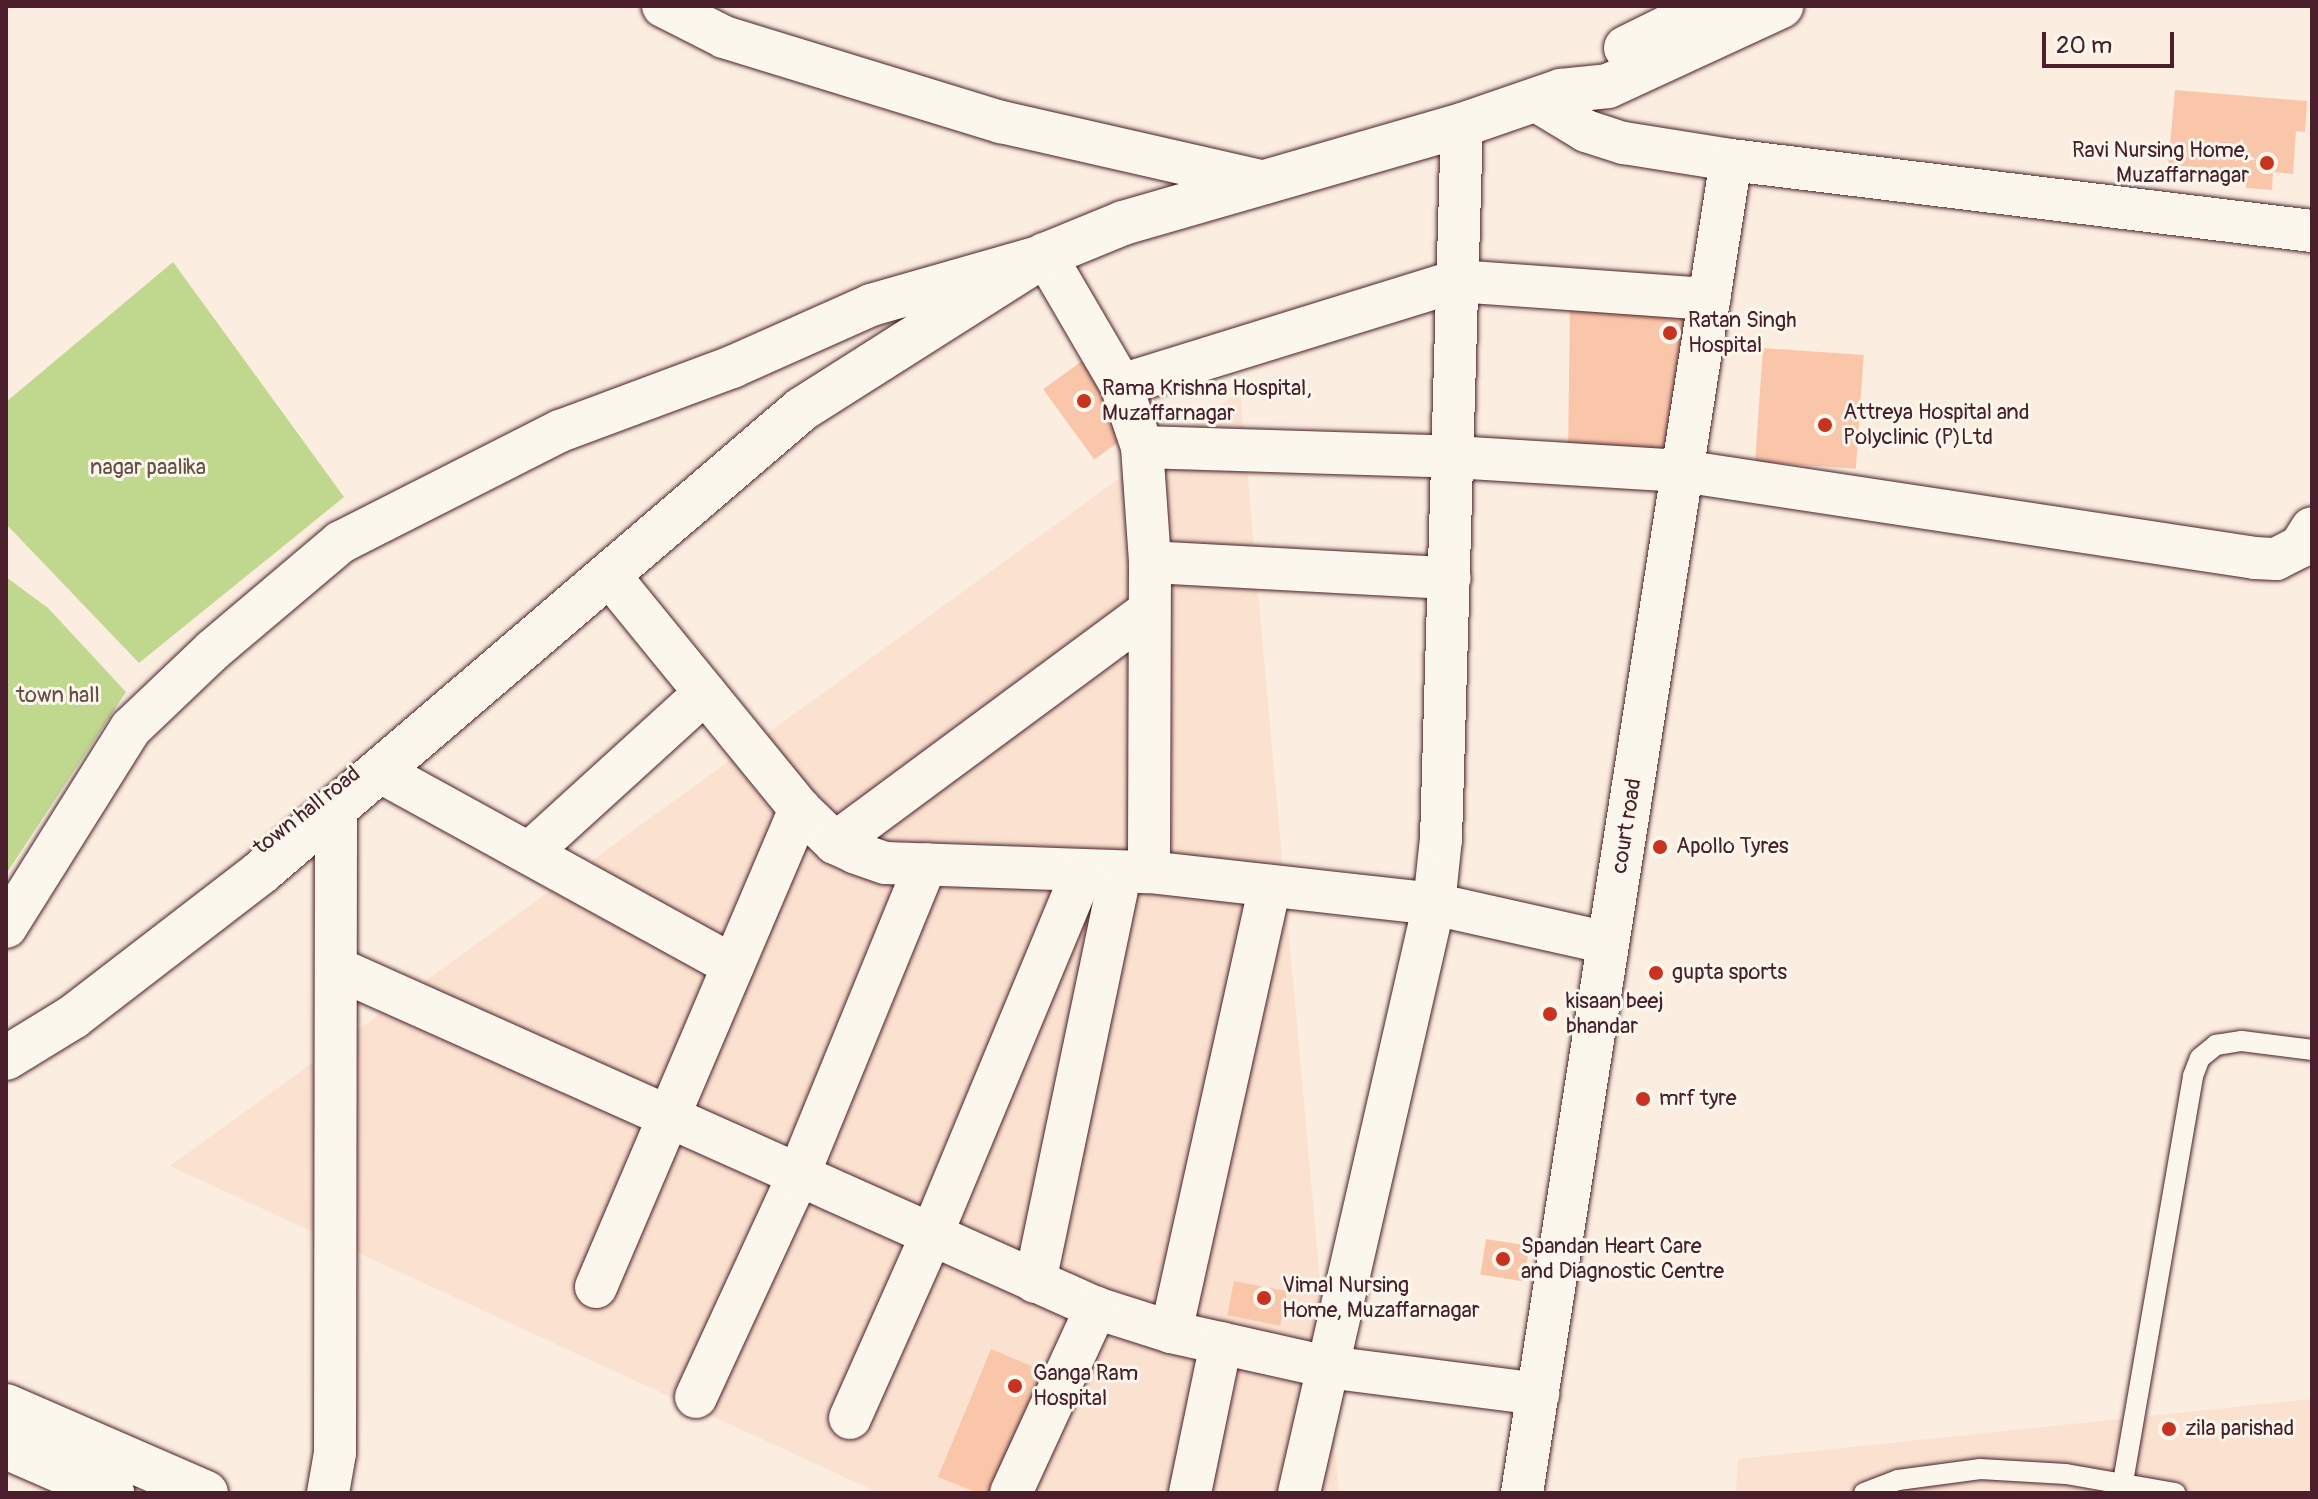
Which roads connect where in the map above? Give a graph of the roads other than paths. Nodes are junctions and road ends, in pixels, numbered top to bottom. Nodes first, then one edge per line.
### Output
1 (663, 6) edge
2 (1711, 6) edge
3 (1781, 6) edge
4 (1548, 96) junction
5 (1462, 125) junction
6 (1731, 160) junction
7 (1266, 182) junction
8 (2312, 231) edge
9 (1045, 255) junction
10 (1457, 281) junction
11 (1709, 299) junction
12 (1121, 385) junction
13 (1142, 447) junction
14 (1454, 457) junction
15 (1682, 471) junction
16 (2312, 528) edge
17 (1150, 562) junction
18 (609, 575) junction
19 (1450, 578) junction
20 (1149, 611) junction
21 (705, 693) junction
22 (379, 771) junction
23 (336, 808) junction
24 (800, 809) junction
25 (835, 843) junction
26 (529, 853) junction
27 (926, 864) junction
28 (1117, 871) junction
29 (1270, 886) junction
30 (1434, 904) junction
31 (6, 927) edge
32 (1608, 943) junction
33 (733, 966) junction
34 (336, 968) junction
35 (6, 1047) edge
36 (2312, 1050) edge
37 (6, 1058) edge
38 (669, 1118) junction
39 (798, 1176) junction
40 (931, 1236) junction
41 (1035, 1282) junction
42 (596, 1287) dead end
43 (1096, 1308) junction
44 (1171, 1332) junction
45 (1221, 1343) junction
46 (1328, 1367) junction
47 (1538, 1394) junction
48 (696, 1397) dead end
49 (6, 1406) edge
50 (850, 1418) dead end
51 (6, 1447) edge
52 (2123, 1482) junction
53 (112, 1493) edge
54 (206, 1493) edge
55 (328, 1493) edge
56 (1011, 1493) edge
57 (1190, 1493) edge
58 (1299, 1493) edge
59 (1522, 1493) edge
60 (1864, 1493) edge
61 (2175, 1493) edge

1 - 7 street
2 - 4 main road
3 - 4 main road
4 - 5 main road
4 - 6 street
5 - 7 main road
5 - 10 street
6 - 8 street
6 - 11 street, court road
7 - 9 main road
9 - 12 street
9 - 18 main road
9 - 31 street
10 - 11 street
10 - 12 street
10 - 14 street
11 - 15 street, court road
12 - 13 street
13 - 14 street
13 - 17 street
14 - 15 street
14 - 19 street
15 - 16 street
15 - 32 street, court road
17 - 19 street
17 - 20 street
18 - 21 street
18 - 22 main road
18 - 35 street, town hall road
19 - 30 street
20 - 25 street
20 - 28 street
21 - 24 street
21 - 26 street
22 - 23 main road
22 - 26 street
23 - 34 street
23 - 37 main road
24 - 25 street
24 - 33 street
25 - 27 street
26 - 33 street
27 - 28 street
27 - 39 street
28 - 29 street
28 - 40 street
28 - 41 street
29 - 30 street
29 - 44 street
30 - 32 street
30 - 46 street
32 - 47 street, court road
33 - 38 street
34 - 38 street
34 - 55 street
36 - 52 lane
38 - 39 street
38 - 42 street
39 - 40 street
39 - 48 street
40 - 41 street
40 - 50 street
41 - 43 street
43 - 44 street
43 - 56 street
44 - 45 street
45 - 46 street
45 - 57 street
46 - 47 street
46 - 58 street
47 - 59 street, court road
49 - 54 main road
51 - 53 main road
52 - 60 lane
52 - 61 lane

